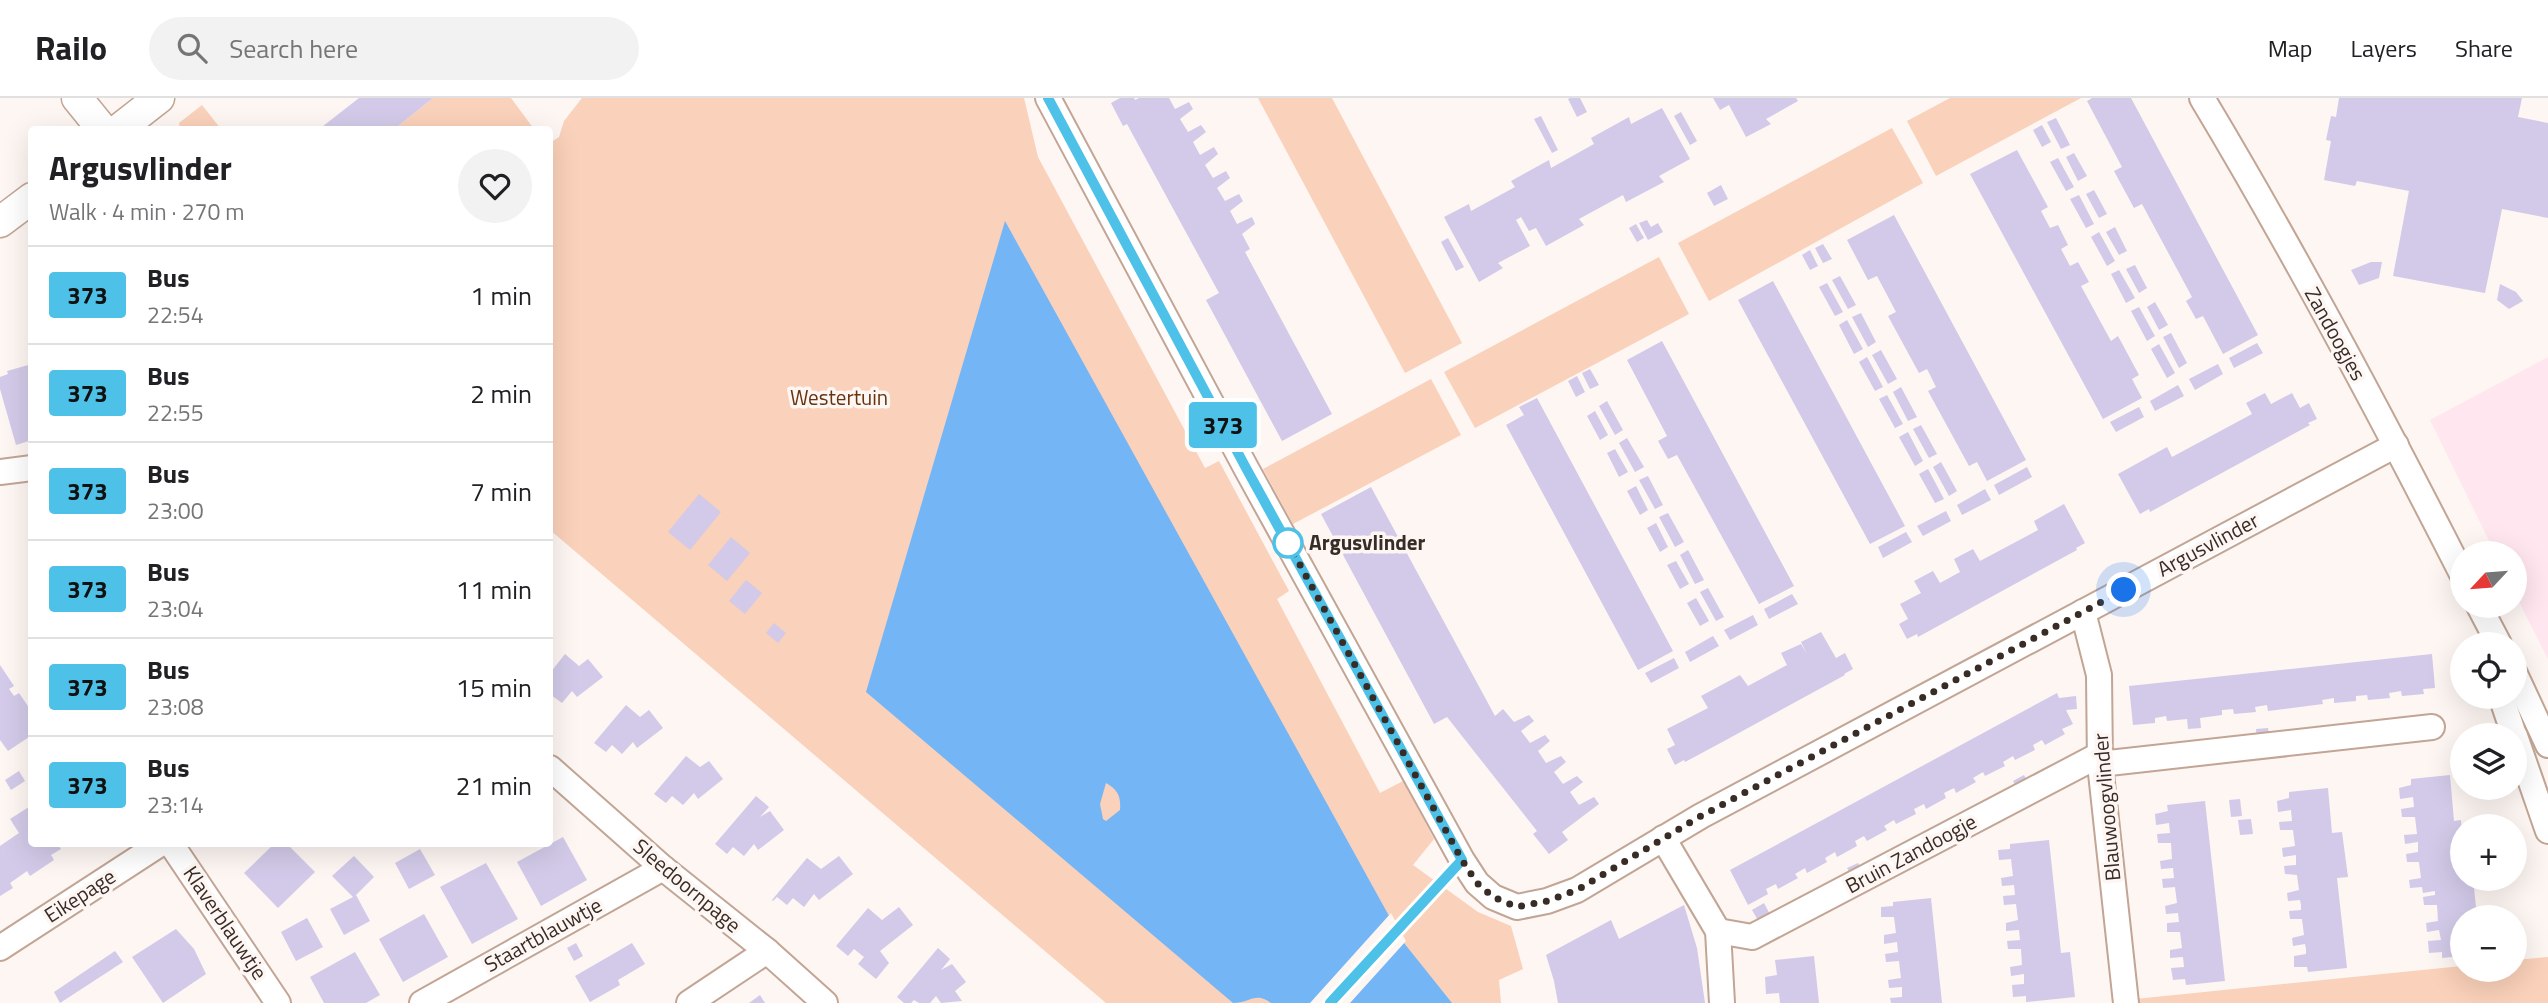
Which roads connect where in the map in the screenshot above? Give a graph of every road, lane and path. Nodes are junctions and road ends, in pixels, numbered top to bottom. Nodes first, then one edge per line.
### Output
1 (77, 98) edge
2 (159, 98) edge
3 (1048, 98) edge
4 (2202, 98) edge
5 (100, 126) edge
6 (123, 126) edge
7 (28, 201) edge
8 (0, 222) edge
9 (2396, 445) junction
10 (28, 468) edge
11 (0, 472) edge
12 (2450, 551) edge
13 (2083, 612) junction
14 (2527, 700) edge
15 (2432, 727) dead end
16 (2548, 745) edge
17 (2101, 759) junction
18 (553, 771) edge
19 (2527, 771) edge
20 (2548, 831) edge
21 (1663, 838) junction
22 (155, 847) edge
23 (174, 847) edge
24 (663, 868) junction
25 (1718, 931) junction
26 (0, 948) edge
27 (767, 951) junction
28 (278, 1003) edge
29 (422, 1003) edge
30 (688, 1003) edge
31 (825, 1003) edge
32 (1722, 1003) edge
33 (2126, 1003) edge

1 - 5 street
2 - 6 street
3 - 21 street, Argusvlinder
4 - 9 street, Zandoogjes
7 - 8 street
9 - 12 street, Zandoogjes
9 - 13 street, Argusvlinder
10 - 11 street
13 - 17 street, Blauwoogvlinder
13 - 21 street, Argusvlinder
14 - 16 street
15 - 17 street, Bruin Zandoogje
17 - 25 street, Bruin Zandoogje
17 - 33 street, Blauwoogvlinder
18 - 24 street, Sleedoornpage
19 - 20 street
21 - 25 street
22 - 26 street, Eikepage
23 - 28 street, Klaverblauwtje
24 - 27 street, Sleedoornpage
24 - 29 street, Staartblauwtje
25 - 32 street
27 - 30 street
27 - 31 street, Sleedoornpage

